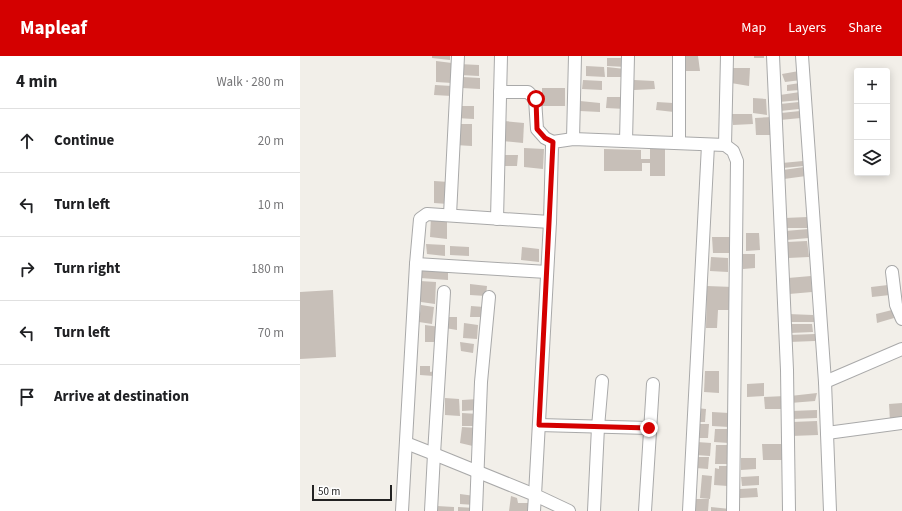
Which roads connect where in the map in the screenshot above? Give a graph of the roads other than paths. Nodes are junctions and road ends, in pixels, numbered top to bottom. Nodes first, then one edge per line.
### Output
1 (458, 56) edge
2 (501, 56) edge
3 (575, 56) edge
4 (628, 56) edge
5 (679, 56) edge
6 (727, 56) edge
7 (773, 56) edge
8 (802, 56) edge
9 (500, 92) junction
10 (573, 139) junction
11 (626, 141) junction
12 (553, 142) junction
13 (679, 143) junction
14 (708, 145) junction
15 (725, 145) junction
16 (450, 215) junction
17 (497, 219) junction
18 (550, 222) junction
19 (416, 264) junction
20 (547, 272) junction
21 (892, 272) dead end
22 (444, 292) dead end
23 (490, 297) dead end
24 (902, 319) edge
25 (902, 349) edge
26 (602, 381) dead end
27 (825, 382) junction
28 (653, 384) dead end
29 (902, 423) edge
30 (539, 425) junction
31 (598, 427) junction
32 (649, 428) junction
33 (827, 433) junction
34 (406, 443) junction
35 (434, 454) junction
36 (478, 472) junction
37 (535, 495) junction
38 (402, 511) edge
39 (431, 511) edge
40 (476, 511) edge
41 (534, 511) edge
42 (569, 511) edge
43 (594, 511) edge
44 (645, 511) edge
45 (689, 511) edge
46 (733, 511) edge
47 (789, 511) edge
48 (830, 511) edge

1 - 16 street
2 - 9 street
3 - 10 street
4 - 11 street
5 - 13 street
6 - 15 street
7 - 47 street
8 - 27 street
9 - 12 street
9 - 17 street
10 - 11 street
10 - 12 street
11 - 13 street
12 - 18 street
13 - 14 street
14 - 15 street
14 - 45 street
15 - 46 street
16 - 17 street
16 - 19 street
17 - 18 street
18 - 20 street
19 - 20 street
19 - 34 street
20 - 30 street
21 - 24 street
22 - 35 street
23 - 36 street
25 - 27 street
26 - 31 street
27 - 33 street
28 - 32 street
29 - 33 street
30 - 31 street
30 - 37 street
31 - 32 street
31 - 43 street
32 - 44 street
33 - 48 street
34 - 35 street
34 - 38 street
35 - 36 street
35 - 39 street
36 - 37 street
36 - 40 street
37 - 41 street
37 - 42 street

